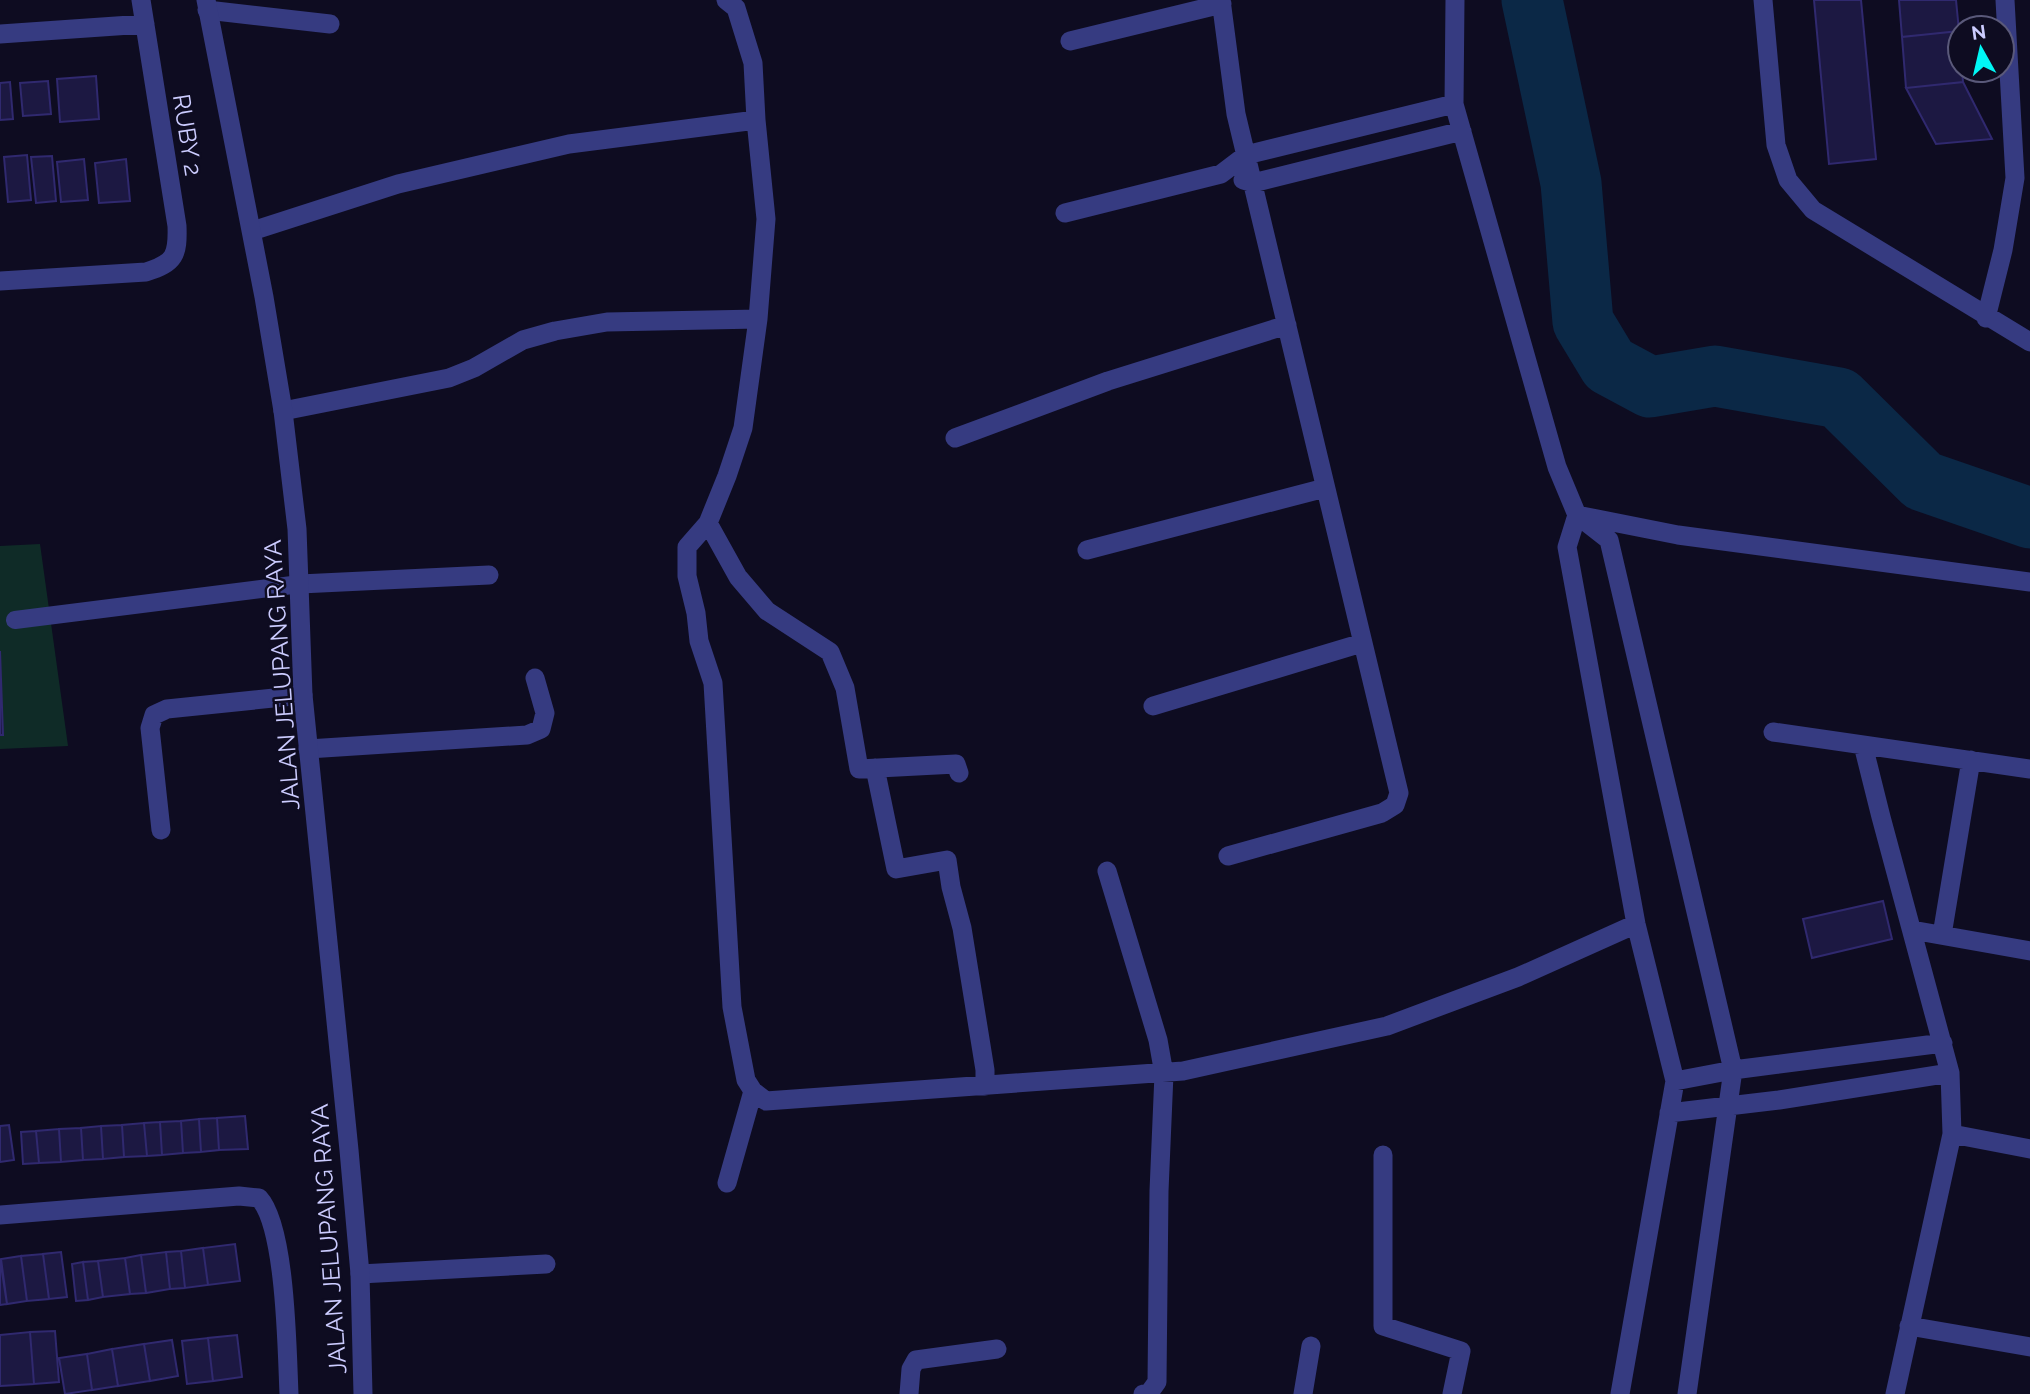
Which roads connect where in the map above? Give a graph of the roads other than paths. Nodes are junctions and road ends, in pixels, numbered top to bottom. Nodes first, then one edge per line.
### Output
1 (141, 0) edge
2 (726, 0) edge
3 (1455, 0) edge
4 (1763, 0) edge
5 (2005, 0) edge
6 (1221, 2) edge
7 (206, 5) edge
8 (234, 6) edge
9 (145, 24) junction
10 (330, 24) dead end
11 (0, 34) edge
12 (1070, 41) dead end
13 (1454, 104) junction
14 (756, 120) junction
15 (1462, 131) junction
16 (1246, 155) junction
17 (1221, 174) junction
18 (1253, 183) junction
19 (1065, 213) dead end
20 (252, 231) junction
21 (0, 281) edge
22 (1986, 318) junction
23 (758, 319) junction
24 (1287, 325) junction
25 (2030, 342) edge
26 (283, 411) junction
27 (955, 438) dead end
28 (1325, 488) junction
29 (1577, 515) junction
30 (708, 523) junction
31 (1087, 551) dead end
32 (489, 575) dead end
33 (2030, 582) edge
34 (300, 584) junction
35 (15, 620) dead end
36 (1362, 643) junction
37 (535, 678) dead end
38 (303, 695) junction
39 (1153, 706) dead end
40 (1773, 732) dead end
41 (1863, 745) junction
42 (308, 749) junction
43 (1971, 760) junction
44 (875, 768) junction
45 (2030, 769) edge
46 (959, 773) dead end
47 (162, 830) dead end
48 (1228, 856) dead end
49 (1107, 872) dead end
50 (1636, 924) junction
51 (1912, 930) junction
52 (1942, 935) junction
53 (2030, 951) edge
54 (1943, 1043) junction
55 (1733, 1070) junction
56 (1950, 1073) junction
57 (1164, 1074) junction
58 (1675, 1081) junction
59 (985, 1086) junction
60 (753, 1091) junction
61 (1728, 1105) junction
62 (1669, 1113) junction
63 (1952, 1135) junction
64 (2030, 1149) edge
65 (1383, 1155) dead end
66 (727, 1183) dead end
67 (0, 1214) edge
68 (546, 1264) dead end
69 (360, 1275) junction
70 (1909, 1326) junction
71 (1311, 1346) dead end
72 (2030, 1347) edge
73 (997, 1349) dead end
74 (289, 1394) edge
75 (363, 1394) edge
76 (909, 1394) edge
77 (1143, 1394) edge
78 (1303, 1394) edge
79 (1452, 1394) edge
80 (1620, 1394) edge
81 (1687, 1394) edge
82 (1895, 1394) edge

1 - 9 street, RUBY 2
2 - 14 street
3 - 13 street
4 - 22 street
5 - 22 street
6 - 12 street
6 - 16 street
7 - 8 street
7 - 20 street, JALAN JELUPANG RAYA
8 - 10 street
9 - 11 street
9 - 21 street, RUBY 2
13 - 15 street
13 - 16 street
14 - 20 street
14 - 23 street
15 - 18 street
15 - 29 street
16 - 17 street
16 - 18 street
17 - 18 street
17 - 19 street
18 - 24 street
20 - 26 street, JALAN JELUPANG RAYA
22 - 25 street
23 - 26 street
23 - 30 street
24 - 27 street
24 - 28 street
26 - 34 street, JALAN JELUPANG RAYA
28 - 31 street
28 - 36 street
29 - 33 street
29 - 50 street
29 - 55 street
30 - 44 street
30 - 60 street
32 - 34 street
34 - 35 lane
34 - 38 street, JALAN JELUPANG RAYA
36 - 39 street
36 - 48 street
37 - 42 street
38 - 42 street, JALAN JELUPANG RAYA
38 - 47 street
40 - 41 street
41 - 43 street
41 - 51 street
42 - 69 street, JALAN JELUPANG RAYA
43 - 45 street
43 - 52 street
44 - 46 street
44 - 59 street
49 - 57 street
50 - 57 street
50 - 58 street
51 - 52 street
51 - 54 street
52 - 53 street
54 - 55 street
54 - 56 street
55 - 58 street
55 - 61 street
56 - 61 street
56 - 63 street
57 - 59 street
57 - 77 street
58 - 62 street
59 - 60 street
60 - 66 street
61 - 62 street
61 - 81 street
62 - 80 street
63 - 64 street
63 - 70 street
65 - 79 street
67 - 74 street
68 - 69 street
69 - 75 street, JALAN JELUPANG RAYA
70 - 72 street
70 - 82 street
71 - 78 street
73 - 76 street

